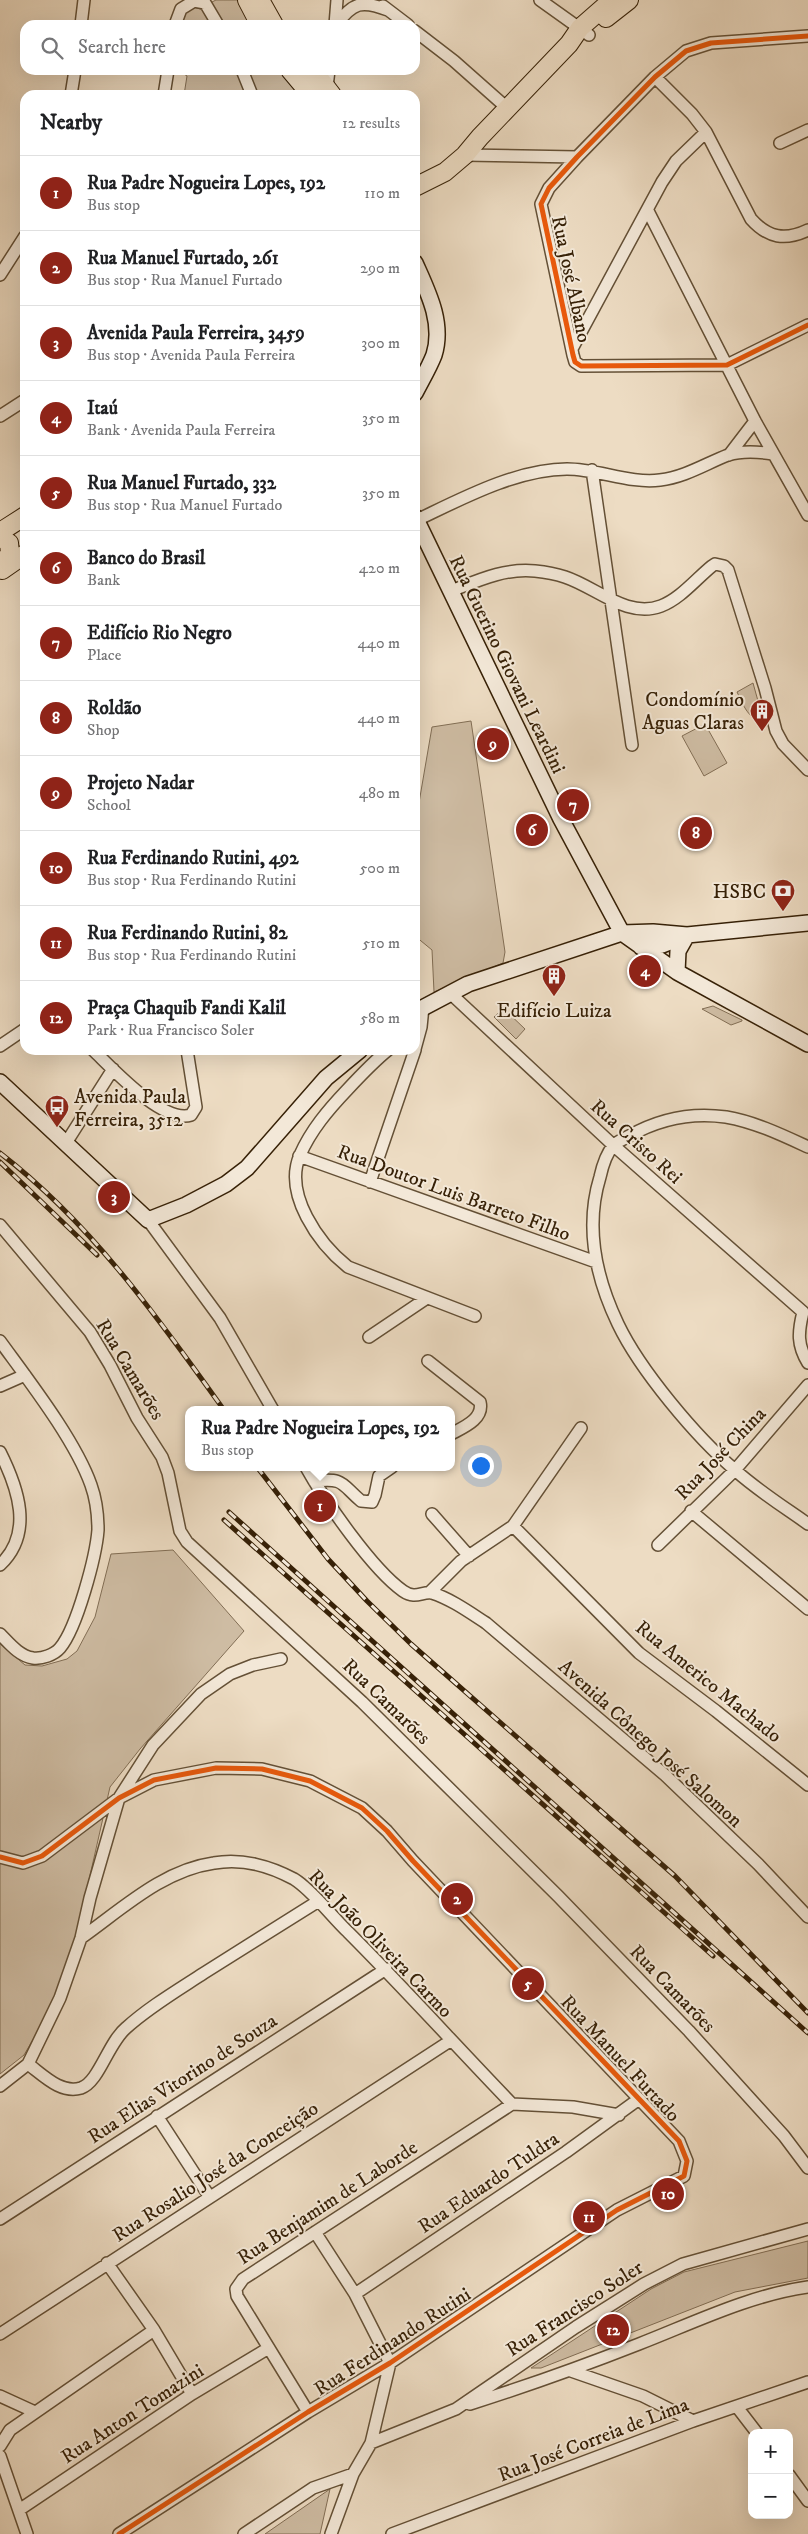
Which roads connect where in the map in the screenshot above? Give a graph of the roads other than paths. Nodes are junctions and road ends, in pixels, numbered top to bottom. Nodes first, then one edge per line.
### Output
1 (84, 0) edge
2 (246, 0) edge
3 (260, 0) edge
4 (337, 0) edge
5 (376, 0) edge
6 (540, 0) edge
7 (612, 0) edge
8 (628, 0) edge
9 (388, 10) junction
10 (82, 20) edge
11 (177, 20) edge
12 (215, 20) edge
13 (257, 20) edge
14 (271, 20) edge
15 (336, 20) edge
16 (340, 20) edge
17 (401, 20) edge
18 (584, 31) junction
19 (420, 34) edge
20 (808, 36) edge
21 (74, 75) edge
22 (167, 75) edge
23 (244, 75) edge
24 (294, 75) edge
25 (319, 75) edge
26 (655, 77) junction
27 (329, 84) edge
28 (71, 90) edge
29 (165, 90) edge
30 (250, 90) edge
31 (307, 90) edge
32 (507, 108) junction
33 (808, 130) edge
34 (706, 132) junction
35 (780, 142) dead end
36 (465, 155) junction
37 (577, 157) junction
38 (420, 177) edge
39 (434, 177) junction
40 (420, 184) edge
41 (648, 211) junction
42 (808, 230) edge
43 (20, 244) edge
44 (0, 274) edge
45 (420, 275) edge
46 (808, 325) edge
47 (573, 347) junction
48 (727, 365) junction
49 (420, 383) edge
50 (20, 403) edge
51 (0, 416) edge
52 (755, 421) junction
53 (773, 454) junction
54 (729, 455) junction
55 (592, 470) junction
56 (420, 516) edge
57 (808, 516) edge
58 (20, 519) edge
59 (420, 526) edge
60 (0, 532) edge
61 (0, 537) edge
62 (20, 558) edge
63 (0, 568) edge
64 (0, 572) edge
65 (451, 591) junction
66 (609, 598) junction
67 (632, 745) dead end
68 (808, 770) edge
69 (808, 923) edge
70 (622, 933) junction
71 (688, 935) junction
72 (641, 947) junction
73 (677, 972) junction
74 (450, 993) junction
75 (420, 1009) edge
76 (20, 1032) edge
77 (808, 1044) edge
78 (0, 1046) edge
79 (98, 1055) edge
80 (188, 1055) edge
81 (349, 1055) edge
82 (383, 1055) edge
83 (413, 1055) edge
84 (113, 1069) junction
85 (0, 1082) edge
86 (66, 1143) junction
87 (613, 1145) junction
88 (808, 1147) edge
89 (299, 1156) junction
90 (370, 1182) junction
91 (148, 1220) junction
92 (0, 1225) edge
93 (596, 1262) junction
94 (427, 1298) junction
95 (806, 1312) edge
96 (475, 1316) dead end
97 (369, 1337) dead end
98 (0, 1341) edge
99 (428, 1361) dead end
100 (808, 1363) edge
101 (25, 1375) junction
102 (0, 1386) edge
103 (808, 1386) edge
104 (271, 1406) edge
105 (581, 1428) dead end
106 (455, 1431) edge
107 (0, 1452) edge
108 (735, 1470) junction
109 (308, 1471) edge
110 (386, 1471) edge
111 (314, 1481) junction
112 (691, 1511) junction
113 (432, 1514) dead end
114 (808, 1524) edge
115 (513, 1526) junction
116 (658, 1545) dead end
117 (469, 1556) junction
118 (2, 1561) edge
119 (430, 1592) junction
120 (808, 1609) edge
121 (0, 1634) edge
122 (281, 1659) dead end
123 (808, 1785) edge
124 (119, 1798) junction
125 (0, 1857) edge
126 (317, 1902) junction
127 (808, 1917) edge
128 (81, 1938) junction
129 (386, 1969) junction
130 (450, 2041) junction
131 (28, 2064) junction
132 (0, 2086) edge
133 (639, 2099) junction
134 (512, 2104) junction
135 (619, 2114) junction
136 (157, 2116) junction
137 (808, 2168) edge
138 (684, 2176) joint
139 (209, 2196) junction
140 (0, 2219) edge
141 (808, 2229) edge
142 (315, 2232) junction
143 (107, 2264) junction
144 (808, 2287) edge
145 (355, 2294) junction
146 (154, 2330) junction
147 (0, 2334) edge
148 (267, 2349) junction
149 (390, 2363) junction
150 (571, 2371) junction
151 (808, 2382) edge
152 (192, 2394) junction
153 (0, 2396) edge
154 (737, 2407) junction
155 (456, 2409) junction
156 (35, 2412) junction
157 (308, 2412) junction
158 (693, 2421) junction
159 (754, 2429) edge
160 (371, 2443) junction
161 (0, 2446) edge
162 (0, 2456) edge
163 (353, 2474) junction
164 (793, 2480) edge
165 (808, 2501) edge
166 (19, 2510) junction
167 (26, 2534) edge
168 (118, 2534) edge
169 (244, 2534) edge
170 (331, 2534) edge
171 (392, 2534) edge

1 - 10 street
2 - 13 main road
3 - 14 main road
4 - 15 street
5 - 9 street
6 - 18 street
7 - 18 main road
8 - 18 main road
9 - 16 street
9 - 17 street
11 - 12 street
18 - 32 main road
19 - 32 street
20 - 26 street, Rua José Albano
21 - 28 street
22 - 29 street
23 - 30 street
24 - 31 main road
25 - 27 main road
26 - 34 street
26 - 37 street, Rua José Albano
32 - 36 main road
33 - 35 street
34 - 41 street
34 - 42 street
36 - 37 street
36 - 39 main road
37 - 47 street, Rua José Albano
38 - 39 main road
39 - 40 main road
41 - 47 street
41 - 48 street
43 - 44 street
45 - 49 main road
46 - 48 street, Rua José Albano
47 - 48 street, Rua José Albano
48 - 52 street
50 - 51 street
52 - 53 street
52 - 54 street
53 - 54 street
53 - 57 street
54 - 55 street
55 - 56 street
55 - 66 street
58 - 60 main road
59 - 65 main road, Rua Guerino Giovani Leardini
61 - 63 main road
62 - 64 main road
65 - 66 street
65 - 70 main road, Rua Guerino Giovani Leardini
66 - 67 street
66 - 68 street
69 - 71 main road
70 - 71 main road
70 - 72 main road
70 - 74 main road
71 - 72 main road
71 - 73 main road
72 - 73 main road
73 - 77 main road
74 - 75 main road
74 - 87 street, Rua Cristo Rei
76 - 78 street
79 - 84 street
80 - 84 street
81 - 91 main road
82 - 89 street
83 - 90 street
84 - 86 street
85 - 86 main road
86 - 91 main road
87 - 88 street
87 - 93 street
87 - 95 street, Rua Cristo Rei
89 - 90 street, Rua Doutor Luis Barreto Filho
89 - 94 street
90 - 93 street, Rua Doutor Luis Barreto Filho
91 - 104 street
92 - 137 street, Rua Camarões
93 - 108 street
94 - 96 street
94 - 97 street
95 - 100 street
98 - 101 street
99 - 106 street
101 - 102 street
101 - 121 street
103 - 108 street, Rua José China
105 - 115 street
107 - 118 street
108 - 112 street, Rua José China
108 - 114 street
109 - 111 street
110 - 111 street
111 - 119 street
112 - 116 street, Rua José China
112 - 120 street
113 - 117 street
115 - 117 street
115 - 123 street, Rua Americo Machado
117 - 119 street
119 - 127 street, Avenida Cônego José Salomon
122 - 124 street
124 - 125 street
124 - 128 street
124 - 133 street, Rua Manuel Furtado
126 - 128 street, Rua João Oliveira Carmo
126 - 129 street, Rua João Oliveira Carmo
126 - 131 street
128 - 131 street
129 - 130 street, Rua João Oliveira Carmo
129 - 136 street, Rua Elias Vitorino de Souza
130 - 134 street, Rua João Oliveira Carmo
130 - 139 street, Rua Rosalio José da Conceição
131 - 132 street
133 - 135 street, Rua Eduardo Tuldra
133 - 138 street, Rua Manuel Furtado
134 - 135 street
134 - 142 street, Rua Benjamim de Laborde
135 - 145 street, Rua Eduardo Tuldra
136 - 139 street
136 - 140 street, Rua Elias Vitorino de Souza
138 - 149 street, Rua Ferdinando Rutini
139 - 143 street, Rua Rosalio José da Conceição
141 - 155 street, Rua Francisco Soler
142 - 145 street
142 - 148 street, Rua Benjamim de Laborde
143 - 146 street
143 - 147 street, Rua Rosalio José da Conceição
144 - 150 street
145 - 149 street
146 - 152 street
146 - 156 street
148 - 152 street, Rua Anton Tomazini
148 - 157 street, Rua Benjamim de Laborde
149 - 157 street, Rua Ferdinando Rutini
149 - 160 street
150 - 155 street
150 - 158 street
151 - 154 street, Rua José Correia de Lima
152 - 166 street, Rua Anton Tomazini
153 - 156 street
154 - 158 street, Rua José Correia de Lima
154 - 159 street
155 - 160 street, Rua Francisco Soler
156 - 161 street
157 - 168 street, Rua Ferdinando Rutini
158 - 171 street, Rua José Correia de Lima
160 - 163 street
162 - 166 street
163 - 169 street
163 - 170 street
164 - 165 street
166 - 167 street

